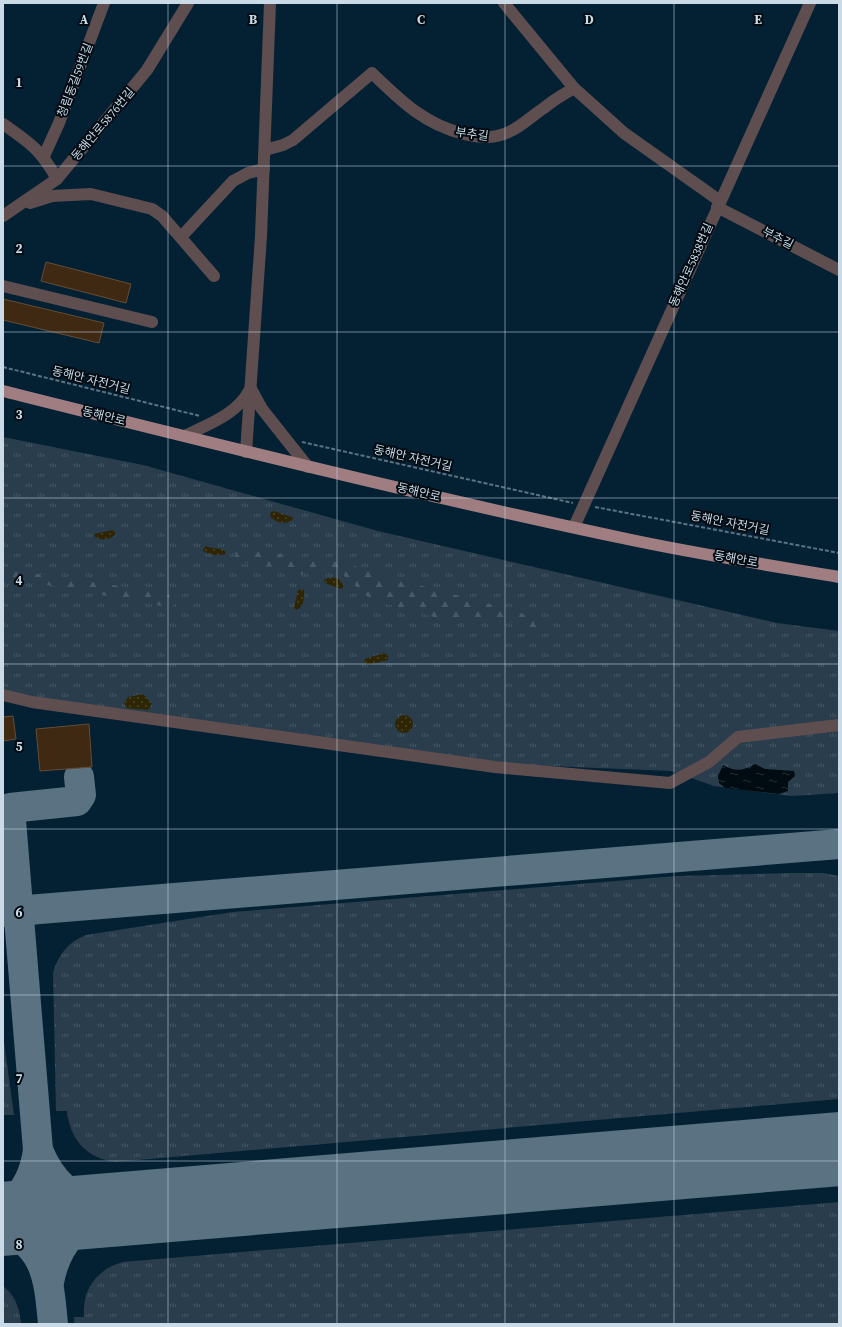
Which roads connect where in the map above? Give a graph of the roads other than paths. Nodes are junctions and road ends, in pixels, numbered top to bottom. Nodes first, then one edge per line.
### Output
1 (104, 3) edge
2 (270, 3) edge
3 (504, 3) edge
4 (810, 3) edge
5 (185, 8) edge
6 (574, 88) junction
7 (3, 124) edge
8 (265, 150) junction
9 (44, 156) junction
10 (264, 169) junction
11 (54, 178) junction
12 (52, 196) junction
13 (719, 204) junction
14 (18, 207) junction
15 (3, 216) edge
16 (181, 237) junction
17 (839, 270) edge
18 (214, 276) dead end
19 (3, 286) edge
20 (152, 322) dead end
21 (250, 388) junction
22 (3, 391) edge
23 (185, 436) junction
24 (246, 452) junction
25 (308, 467) junction
26 (574, 527) junction
27 (839, 577) edge
28 (3, 695) edge
29 (839, 725) edge

1 - 9 street, 청림동길59번길
2 - 8 street
3 - 6 street
4 - 13 street, 동해안로5838번길
5 - 11 street, 동해안로5876번길
6 - 8 street, 부추길
6 - 13 street, 부추길
7 - 9 street
8 - 10 street
9 - 11 street
10 - 16 street
10 - 21 street
11 - 12 street
11 - 14 street, 동해안로5876번길
12 - 14 street
12 - 16 street
13 - 17 street, 부추길
13 - 26 street, 동해안로5838번길
14 - 15 street, 동해안로5876번길
16 - 18 street
19 - 20 street
21 - 23 street
21 - 24 street
21 - 25 street
22 - 23 main road, 동해안로
23 - 24 main road, 동해안로
24 - 25 main road, 동해안로
25 - 26 main road, 동해안로
26 - 27 main road, 동해안로
28 - 29 street

